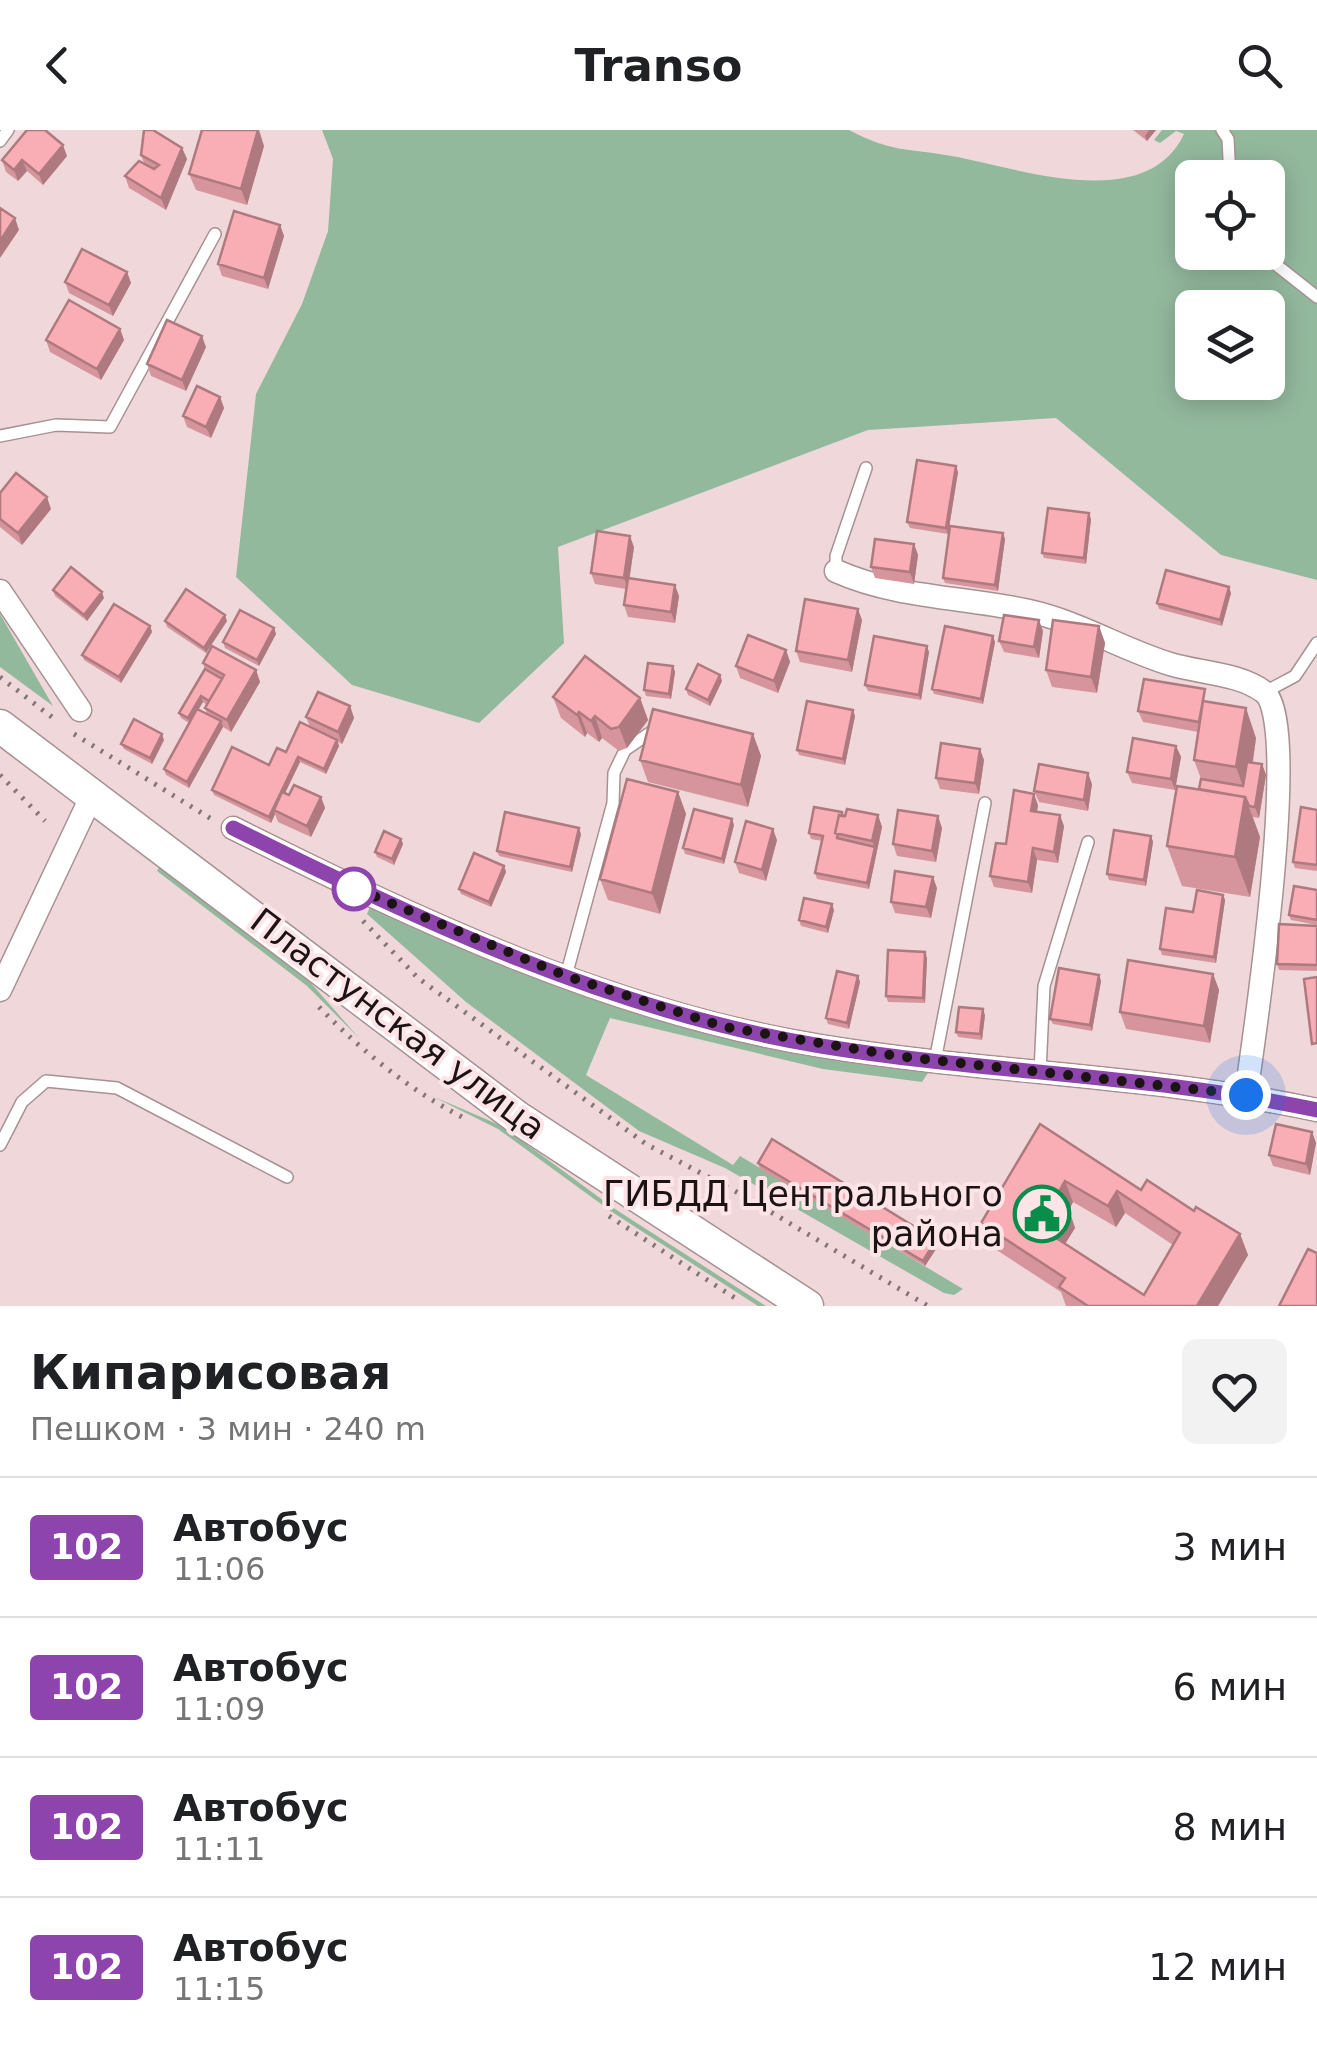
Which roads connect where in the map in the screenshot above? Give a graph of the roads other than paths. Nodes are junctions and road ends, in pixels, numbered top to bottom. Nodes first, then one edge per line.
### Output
1 (8, 130) edge
2 (1222, 130) edge
3 (0, 141) edge
4 (1229, 160) edge
5 (215, 234) dead end
6 (1283, 270) edge
7 (1317, 297) edge
8 (0, 436) edge
9 (866, 468) dead end
10 (836, 571) joint
11 (0, 591) edge
12 (1317, 642) edge
13 (1265, 692) junction
14 (80, 710) dead end
15 (0, 726) edge
16 (657, 728) edge
17 (93, 794) junction
18 (985, 803) dead end
19 (225, 826) road end
20 (1088, 842) dead end
21 (566, 976) junction
22 (0, 990) edge
23 (935, 1061) junction
24 (1040, 1072) junction
25 (1246, 1095) junction
26 (1317, 1110) edge
27 (0, 1145) edge
28 (288, 1177) dead end
29 (808, 1306) edge

1 - 3 lane
2 - 4 lane
5 - 8 lane
6 - 7 lane
9 - 10 lane
10 - 13 street
11 - 14 street
12 - 13 lane
13 - 25 street
15 - 17 main road, Пластунская улица
16 - 21 lane
17 - 22 street
17 - 29 main road, Пластунская улица
18 - 23 lane
19 - 21 street, Пластунская улица
20 - 24 lane
21 - 23 street, Пластунская улица
23 - 24 street, Пластунская улица
24 - 25 street, Пластунская улица
25 - 26 street, Пластунская улица
27 - 28 lane

